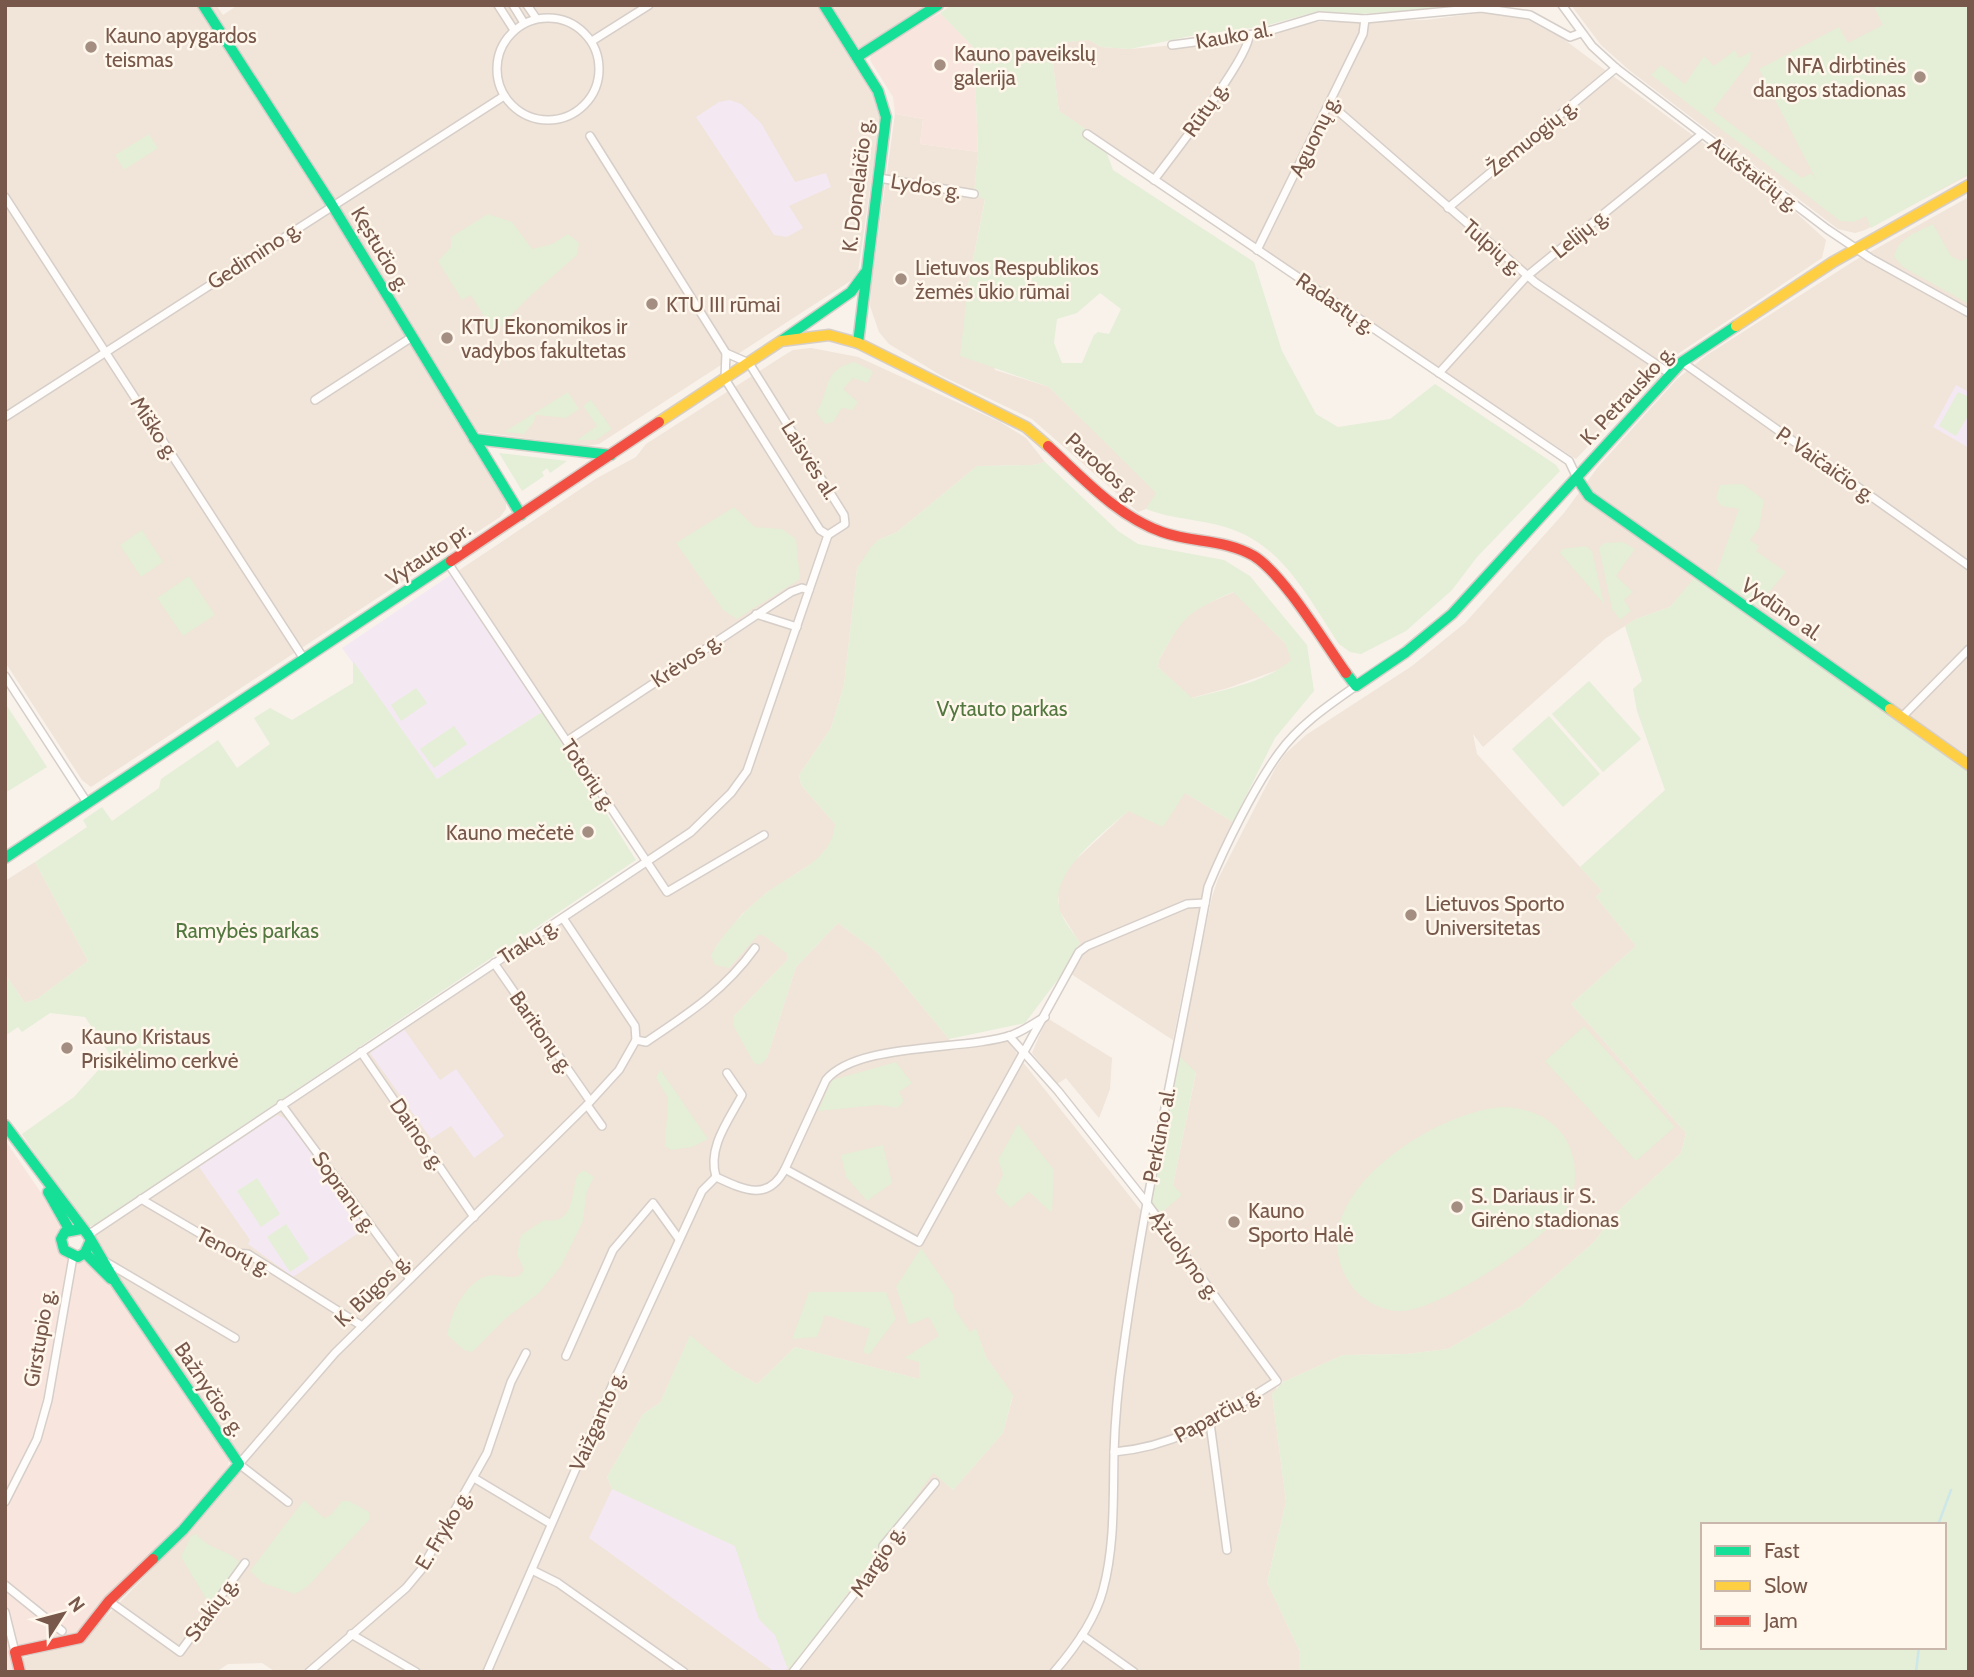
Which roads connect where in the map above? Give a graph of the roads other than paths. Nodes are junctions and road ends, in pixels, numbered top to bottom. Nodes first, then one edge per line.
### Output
1 (203, 5) edge
2 (498, 5) edge
3 (513, 5) edge
4 (527, 5) edge
5 (649, 5) edge
6 (824, 5) edge
7 (938, 5) edge
8 (1562, 5) edge
9 (536, 18) junction
10 (1364, 19) junction
11 (524, 23) junction
12 (513, 30) junction
13 (1581, 33) junction
14 (1248, 35) junction
15 (592, 41) junction
16 (1172, 45) dead end
17 (857, 57) junction
18 (1616, 68) junction
19 (505, 96) junction
20 (1330, 104) junction
21 (1087, 134) dead end
22 (1702, 134) junction
23 (590, 136) dead end
24 (879, 178) junction
25 (1154, 180) junction
26 (1969, 185) edge
27 (974, 194) dead end
28 (5, 197) edge
29 (332, 205) junction
30 (1448, 208) junction
31 (1856, 249) junction
32 (1257, 250) junction
33 (865, 273) junction
34 (1527, 276) junction
35 (1969, 313) edge
36 (412, 337) junction
37 (781, 341) junction
38 (858, 343) junction
39 (106, 352) junction
40 (726, 353) junction
41 (1682, 362) junction
42 (749, 363) junction
43 (1439, 373) junction
44 (1669, 373) junction
45 (725, 379) junction
46 (315, 400) dead end
47 (5, 417) edge
48 (474, 439) junction
49 (611, 455) junction
50 (1577, 478) junction
51 (521, 515) junction
52 (828, 535) junction
53 (448, 563) junction
54 (1969, 566) edge
55 (809, 590) junction
56 (756, 614) junction
57 (797, 627) junction
58 (1969, 649) edge
59 (304, 659) junction
60 (5, 676) edge
61 (1356, 686) junction
62 (1902, 717) junction
63 (566, 741) junction
64 (1969, 765) edge
65 (88, 804) junction
66 (764, 835) dead end
67 (5, 859) edge
68 (647, 862) junction
69 (1205, 903) junction
70 (563, 918) junction
71 (755, 948) dead end
72 (494, 963) junction
73 (1045, 1016) junction
74 (1009, 1036) junction
75 (636, 1040) junction
76 (361, 1052) junction
77 (1025, 1054) junction
78 (727, 1073) dead end
79 (588, 1103) junction
80 (281, 1104) junction
81 (5, 1125) edge
82 (602, 1126) dead end
83 (785, 1169) junction
84 (39, 1174) junction
85 (716, 1177) junction
86 (141, 1199) junction
87 (1146, 1202) junction
88 (474, 1217) junction
89 (69, 1229) junction
90 (679, 1239) junction
91 (86, 1240) junction
92 (73, 1256) junction
93 (103, 1261) junction
94 (410, 1279) junction
95 (116, 1283) junction
96 (362, 1326) junction
97 (235, 1338) dead end
98 (526, 1353) dead end
99 (566, 1356) dead end
100 (1277, 1381) joint
101 (1210, 1423) junction
102 (1114, 1451) junction
103 (239, 1464) junction
104 (474, 1478) junction
105 (935, 1483) dead end
106 (5, 1502) edge
107 (288, 1502) dead end
108 (551, 1524) junction
109 (1227, 1550) dead end
110 (245, 1563) dead end
111 (532, 1570) junction
112 (5, 1585) edge
113 (109, 1601) junction
114 (5, 1612) edge
115 (62, 1631) dead end
116 (351, 1633) junction
117 (1082, 1635) junction
118 (15, 1651) junction
119 (491, 1671) edge
120 (20, 1672) edge
121 (309, 1672) edge
122 (416, 1672) edge
123 (684, 1672) edge
124 (793, 1672) edge
125 (1054, 1672) edge
126 (1134, 1672) edge

1 - 29 street, Kęstučio g.
2 - 12 street
3 - 11 street
4 - 9 street
5 - 15 street
6 - 17 street, K. Donelaičio g.
7 - 17 street
8 - 13 street, Aukštaičių g.
9 - 11 street
9 - 15 street
10 - 13 street, Kauko al.
10 - 14 street, Kauko al.
10 - 20 street, Aguonų g.
11 - 12 street
12 - 19 street
13 - 18 street, Aukštaičių g.
14 - 16 street, Kauko al.
14 - 25 street, Rūtų g.
15 - 19 street
17 - 24 street, K. Donelaičio g.
18 - 22 street, Aukštaičių g.
18 - 30 street, Žemuogių g.
19 - 29 street, Gedimino g.
20 - 30 street, Tulpių g.
20 - 32 street, Aguonų g.
21 - 25 street, Radastų g.
22 - 31 street, Aukštaičių g.
22 - 34 street, Lelijų g.
23 - 40 street
24 - 27 street, Lydos g.
24 - 33 street, K. Donelaičio g.
25 - 32 street, Radastų g.
26 - 31 street, K. Petrausko g.
28 - 39 street, Miško g.
29 - 36 street, Kęstučio g.
29 - 39 street, Gedimino g.
30 - 34 street, Tulpių g.
31 - 35 street, Aukštaičių g.
31 - 41 street, K. Petrausko g.
32 - 43 street, Radastų g.
33 - 37 street, Vytauto pr.
33 - 38 street, K. Donelaičio g.
34 - 43 street, Lelijų g.
34 - 44 street, Tulpių g.
36 - 46 street
36 - 48 street, Kęstučio g.
37 - 38 street, Parodos g.
37 - 42 street, Vytauto pr.
38 - 61 street, Parodos g.
39 - 47 street, Gedimino g.
39 - 59 street, Miško g.
40 - 42 street
40 - 45 street
41 - 44 street, K. Petrausko g.
41 - 54 street, P. Vaičaičio g.
42 - 45 street, Vytauto pr.
42 - 52 street, Laisvės al.
43 - 50 street, Radastų g.
44 - 50 street, K. Petrausko g.
45 - 49 street, Vytauto pr.
45 - 52 street, Laisvės al.
48 - 49 street
48 - 51 street, Kęstučio g.
49 - 51 street, Vytauto pr.
50 - 61 street, K. Petrausko g.
50 - 62 street, Vydūno al.
51 - 53 street, Vytauto pr.
52 - 55 street, Trakų g.
53 - 59 street, Vytauto pr.
53 - 63 street, Totorių g.
55 - 56 street, Krėvos g.
55 - 57 street, Trakų g.
56 - 57 street
56 - 63 street, Krėvos g.
57 - 68 street, Trakų g.
58 - 62 street
59 - 65 street, Vytauto pr.
60 - 65 street
61 - 69 street, Perkūno al.
62 - 64 street, Vydūno al.
63 - 68 street, Totorių g.
65 - 67 street, Vytauto pr.
66 - 68 street, Totorių g.
68 - 70 street, Trakų g.
69 - 73 street
69 - 87 street, Perkūno al.
70 - 72 street, Trakų g.
70 - 75 street
71 - 75 street
72 - 76 street, Trakų g.
72 - 79 street, Baritonų g.
73 - 74 street
73 - 77 street
74 - 77 street, Ąžuolyno g.
74 - 83 street
75 - 79 street, K. Būgos g.
76 - 80 street, Trakų g.
76 - 88 street, Dainos g.
77 - 83 street
77 - 87 street, Ąžuolyno g.
78 - 85 street
79 - 82 street, Baritonų g.
79 - 88 street, K. Būgos g.
80 - 86 street, Trakų g.
80 - 94 street, Sopranų g.
81 - 84 street, Bažnyčios g.
83 - 85 street
84 - 89 street, Bažnyčios g.
84 - 91 street, Bažnyčios g.
85 - 90 street, Vaižganto g.
86 - 91 street, Trakų g.
86 - 96 street, Tenorų g.
87 - 100 street, Ąžuolyno g.
87 - 102 street, Perkūno al.
88 - 94 street, K. Būgos g.
89 - 91 street
89 - 92 street
90 - 99 street
90 - 108 street, Vaižganto g.
91 - 92 street
91 - 93 street, Bažnyčios g.
91 - 95 street, Bažnyčios g.
92 - 106 street, Girstupio g.
93 - 95 street, Bažnyčios g.
93 - 97 street, Bažnyčios g.
94 - 96 street, K. Būgos g.
95 - 103 street, Bažnyčios g.
96 - 103 street, K. Būgos g.
98 - 104 street, E. Fryko g.
100 - 101 street, Paparčių g.
101 - 102 street, Paparčių g.
101 - 109 street
102 - 117 street, Perkūno al.
103 - 107 street, Bažnyčios g.
103 - 113 street, K. Būgos g.
104 - 108 street
104 - 116 street, E. Fryko g.
105 - 124 street, Margio g.
108 - 111 street, Vaižganto g.
110 - 113 street, Stakių g.
111 - 119 street, Vaižganto g.
111 - 123 street
112 - 115 street
113 - 118 street, K. Būgos g.
114 - 118 street
116 - 121 street, E. Fryko g.
116 - 122 street
117 - 125 street, Perkūno al.
117 - 126 street
118 - 120 street

